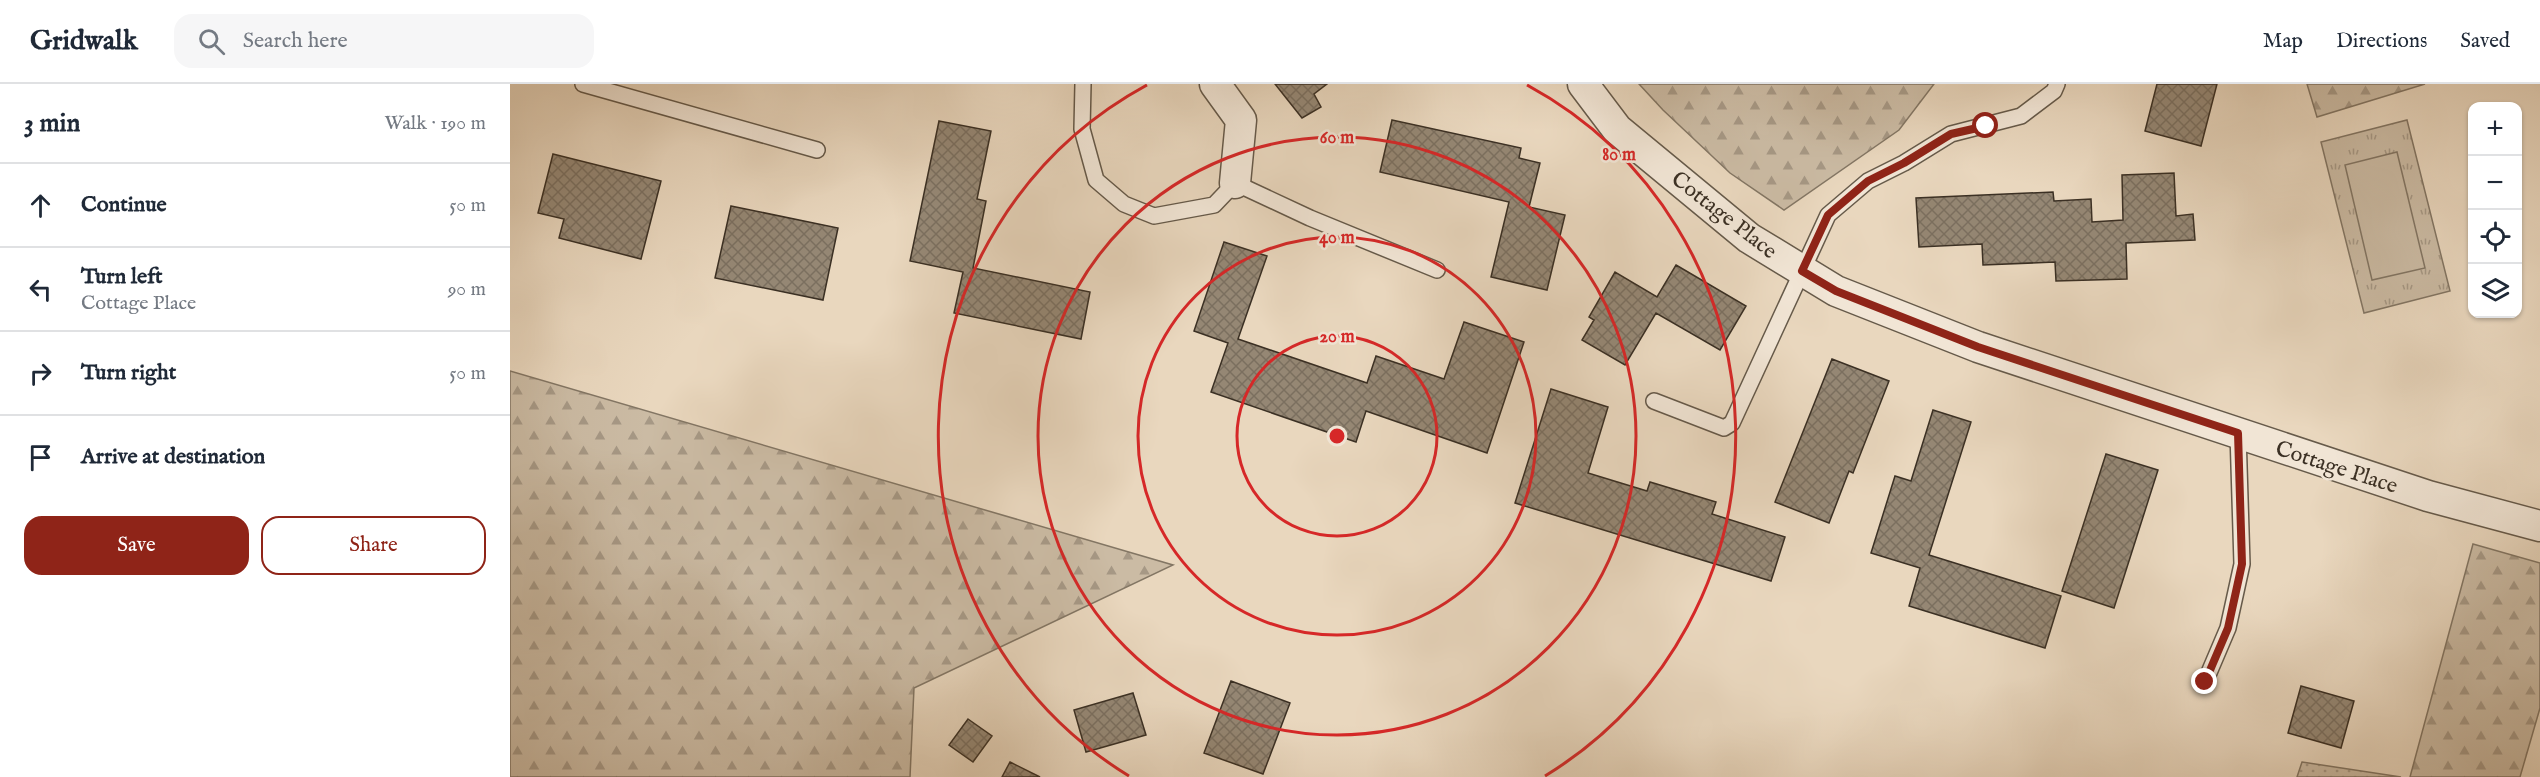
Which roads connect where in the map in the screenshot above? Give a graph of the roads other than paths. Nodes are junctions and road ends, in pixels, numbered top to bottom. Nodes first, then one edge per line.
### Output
1 (583, 84) edge
2 (1083, 84) edge
3 (1215, 84) edge
4 (1583, 84) edge
5 (2057, 84) edge
6 (817, 150) dead end
7 (1235, 183) junction
8 (1437, 270) dead end
9 (1802, 271) junction
10 (1653, 401) dead end
11 (2238, 433) junction
12 (2540, 526) edge
13 (2205, 682) dead end

1 - 6 lane
2 - 7 lane
3 - 7 street
4 - 9 street, Cottage Place
5 - 9 lane
7 - 8 lane
9 - 10 lane
9 - 11 street, Cottage Place
11 - 12 street, Cottage Place
11 - 13 lane

